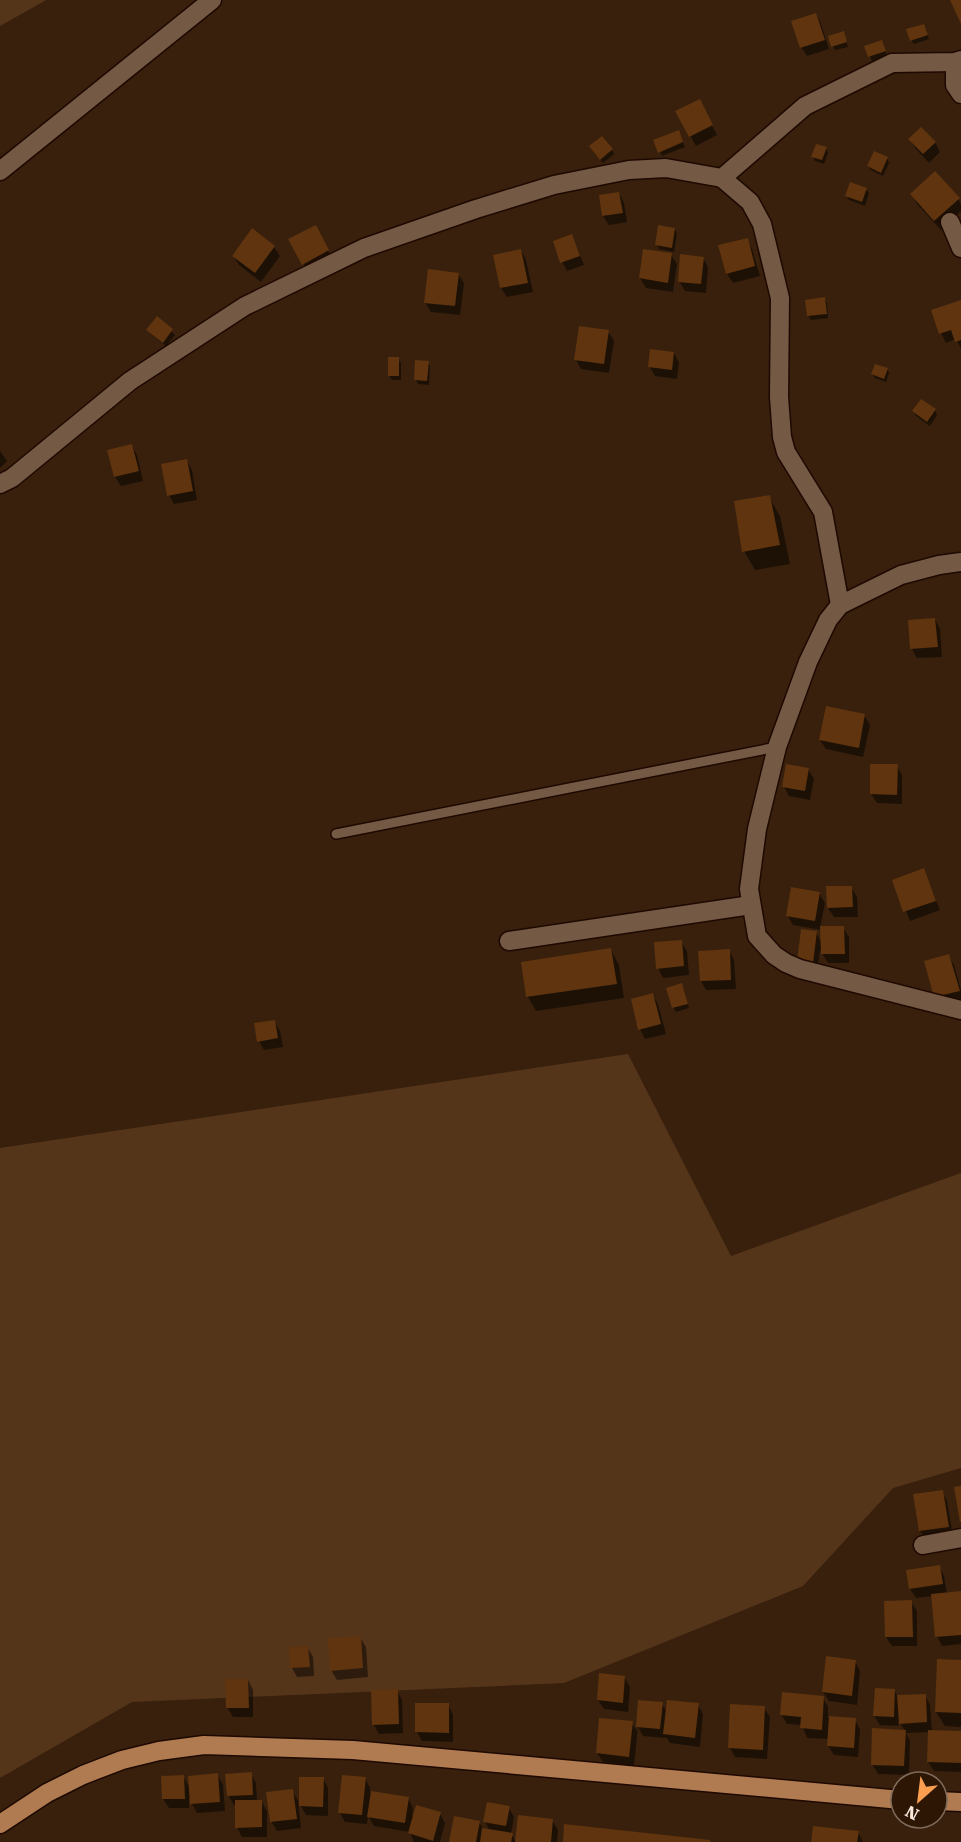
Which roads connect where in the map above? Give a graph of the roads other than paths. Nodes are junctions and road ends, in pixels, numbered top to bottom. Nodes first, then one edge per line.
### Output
1 (212, 0) edge
2 (958, 61) edge
3 (961, 94) edge
4 (0, 171) edge
5 (722, 178) junction
6 (950, 222) dead end
7 (961, 248) edge
8 (0, 484) edge
9 (961, 562) edge
10 (840, 605) junction
11 (777, 747) junction
12 (336, 834) dead end
13 (751, 905) junction
14 (509, 941) dead end
15 (961, 1010) edge
16 (961, 1538) edge
17 (923, 1545) dead end
18 (889, 1799) edge
19 (0, 1824) edge

1 - 4 street
2 - 3 street
2 - 5 street
5 - 8 street
5 - 10 street
6 - 7 street
9 - 10 street
10 - 11 street
11 - 12 lane
11 - 13 street
13 - 14 street
13 - 15 street
16 - 17 street
18 - 19 main road

